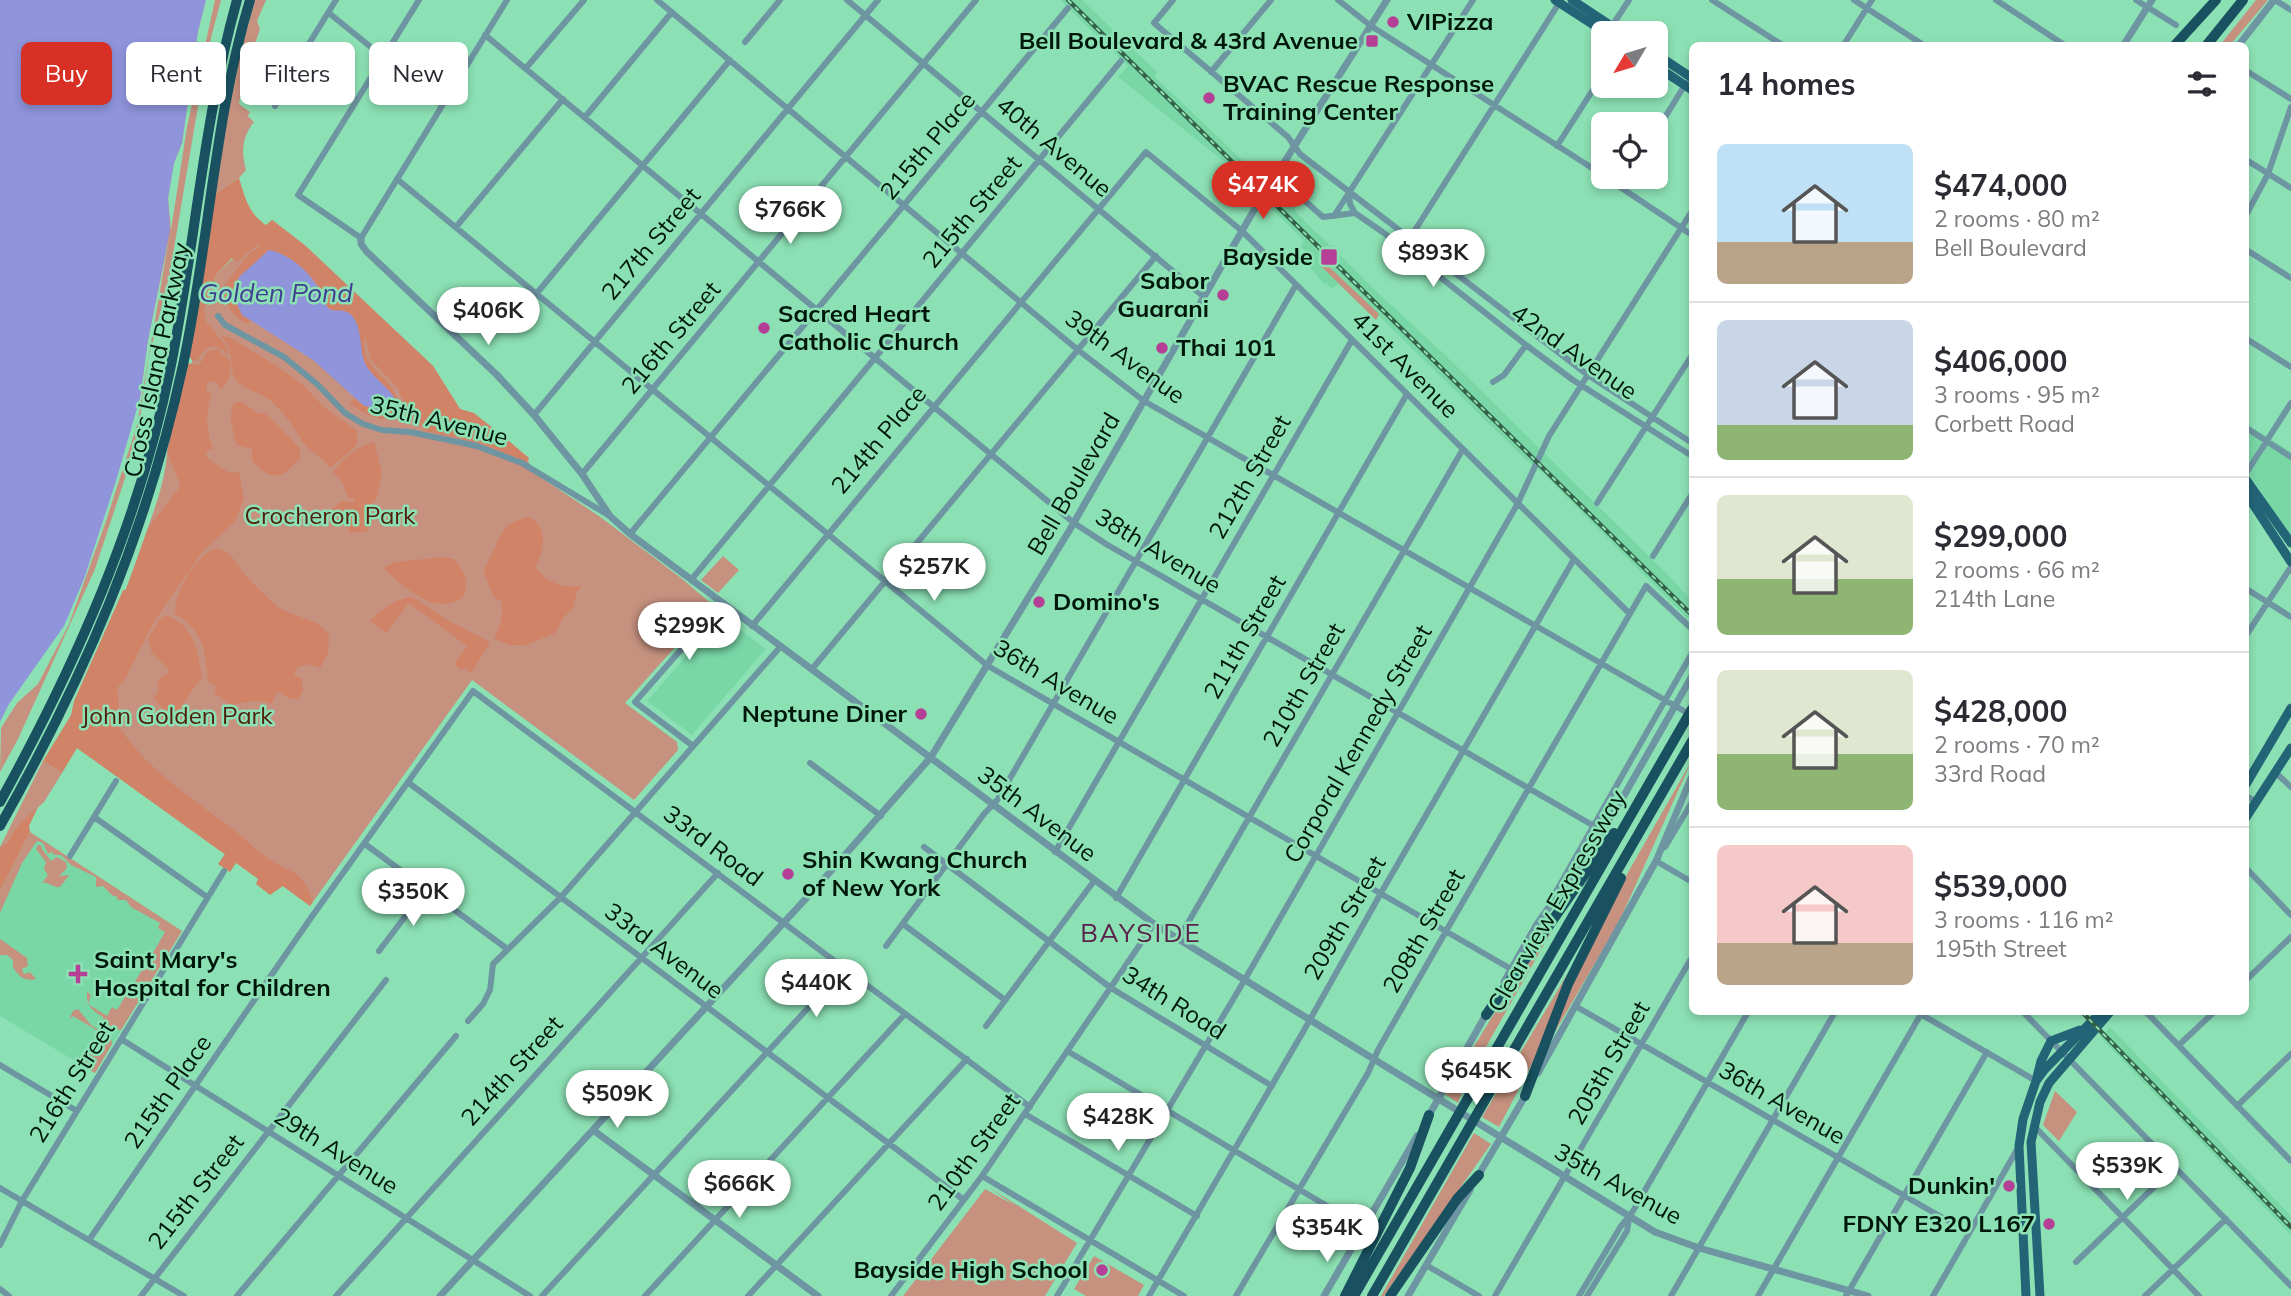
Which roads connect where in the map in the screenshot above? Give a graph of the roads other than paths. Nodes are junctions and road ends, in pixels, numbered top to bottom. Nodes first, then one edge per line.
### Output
1 (237, 0) edge
2 (250, 0) edge
3 (336, 0) edge
4 (419, 0) edge
5 (507, 0) edge
6 (584, 0) edge
7 (657, 0) edge
8 (780, 0) edge
9 (847, 0) edge
10 (878, 0) edge
11 (976, 0) edge
12 (1162, 0) edge
13 (1271, 0) edge
14 (1338, 0) edge
15 (1387, 0) edge
16 (1473, 0) edge
17 (1572, 0) edge
18 (1629, 0) edge
19 (1712, 0) edge
20 (1854, 0) edge
21 (1872, 0) edge
22 (1996, 0) edge
23 (2136, 0) edge
24 (2218, 0) edge
25 (2243, 0) edge
26 (2274, 0) edge
27 (1559, 1) edge
28 (1170, 3) edge
29 (2150, 4) edge
30 (1068, 8) dead end
31 (1867, 8) junction
32 (2291, 10) edge
33 (672, 12) junction
34 (329, 13) junction
35 (866, 15) junction
36 (1592, 21) edge
37 (1596, 21) edge
38 (1615, 21) edge
39 (2176, 25) dead end
40 (1371, 26) junction
41 (485, 35) junction
42 (394, 42) edge
43 (1778, 42) edge
44 (1846, 42) edge
45 (1919, 42) edge
46 (2060, 42) edge
47 (2126, 42) edge
48 (2178, 42) edge
49 (2187, 42) edge
50 (2210, 42) edge
51 (2241, 42) edge
52 (745, 43) dead end
53 (369, 46) edge
54 (730, 60) junction
55 (1121, 61) dead end
56 (468, 63) edge
57 (924, 64) junction
58 (1668, 64) edge
59 (1431, 65) junction
60 (526, 68) junction
61 (1211, 72) junction
62 (1668, 72) edge
63 (2249, 73) edge
64 (1689, 81) edge
65 (1689, 82) edge
66 (369, 83) edge
67 (1689, 83) edge
68 (1591, 93) edge
69 (563, 99) junction
70 (2291, 99) edge
71 (442, 105) edge
72 (1493, 105) junction
73 (275, 106) dead end
74 (2291, 107) edge
75 (788, 109) junction
76 (981, 112) junction
77 (1668, 114) edge
78 (585, 117) junction
79 (1294, 145) junction
80 (1557, 146) junction
81 (1146, 152) joint
82 (846, 157) junction
83 (1040, 160) junction
84 (2249, 162) edge
85 (643, 165) junction
86 (1591, 168) edge
87 (2268, 174) junction
88 (1275, 176) junction
89 (397, 179) junction
90 (2291, 188) edge
91 (1623, 189) edge
92 (1349, 192) junction
93 (904, 205) junction
94 (1098, 208) junction
95 (2249, 210) edge
96 (1355, 213) junction
97 (701, 214) junction
98 (1334, 216) junction
99 (1689, 216) edge
100 (456, 226) junction
101 (1682, 228) junction
102 (1242, 231) junction
103 (1689, 233) edge
104 (361, 237) junction
105 (1410, 238) junction
106 (2249, 252) edge
107 (962, 253) junction
108 (1156, 256) junction
109 (759, 262) junction
110 (1456, 274) junction
111 (2291, 278) edge
112 (1449, 284) junction
113 (1296, 285) junction
114 (537, 293) junction
115 (1204, 297) junction
116 (1020, 301) junction
117 (817, 310) junction
118 (218, 316) dead end
119 (1352, 340) junction
120 (595, 341) junction
121 (2249, 341) edge
122 (1526, 345) junction
123 (1078, 349) junction
124 (875, 358) junction
125 (1689, 360) edge
126 (2291, 367) edge
127 (1588, 375) junction
128 (1493, 382) dead end
129 (1581, 385) junction
130 (653, 389) junction
131 (1407, 394) junction
132 (1144, 401) junction
133 (2291, 403) edge
134 (933, 407) junction
135 (534, 415) junction
136 (1652, 418) junction
137 (1647, 426) junction
138 (2249, 430) edge
139 (711, 437) junction
140 (1208, 437) junction
141 (1689, 441) edge
142 (2267, 441) junction
143 (1463, 449) junction
144 (1689, 454) edge
145 (991, 455) junction
146 (2291, 457) edge
147 (2249, 470) edge
148 (582, 474) junction
149 (1274, 475) junction
150 (2249, 482) edge
151 (770, 485) junction
152 (2249, 497) edge
153 (1689, 500) edge
154 (1518, 503) junction
155 (1597, 503) dead end
156 (1339, 512) junction
157 (610, 516) junction
158 (1074, 523) junction
159 (827, 533) junction
160 (630, 534) junction
161 (2291, 543) edge
162 (1404, 550) junction
163 (1653, 556) dead end
164 (1574, 559) junction
165 (1136, 561) junction
166 (2291, 565) edge
167 (691, 580) junction
168 (886, 581) junction
169 (1470, 588) junction
170 (2249, 590) edge
171 (1202, 599) junction
172 (2268, 602) junction
173 (722, 603) junction
174 (1629, 613) junction
175 (2291, 617) edge
176 (1535, 625) junction
177 (752, 626) junction
178 (1689, 626) edge
179 (2249, 631) edge
180 (1267, 637) junction
181 (780, 646) junction
182 (1689, 658) edge
183 (1601, 663) junction
184 (988, 666) junction
185 (812, 669) junction
186 (1332, 675) junction
187 (1689, 681) edge
188 (473, 691) joint
189 (1665, 699) junction
190 (1054, 705) junction
191 (2291, 708) edge
192 (1398, 712) junction
193 (1689, 714) edge
194 (1689, 714) edge
195 (1119, 743) junction
196 (693, 746) junction
197 (1689, 746) edge
198 (2291, 748) edge
199 (1463, 750) junction
200 (1686, 752) junction
201 (932, 757) junction
202 (1664, 758) junction
203 (810, 763) dead end
204 (2276, 773) junction
205 (2249, 779) edge
206 (1184, 780) junction
207 (116, 781) dead end
208 (409, 783) junction
209 (1689, 783) edge
210 (2291, 787) edge
211 (1529, 788) junction
212 (2249, 797) edge
213 (0, 802) edge
214 (2256, 802) junction
215 (993, 805) junction
216 (1689, 807) edge
217 (2249, 811) edge
218 (636, 812) junction
219 (881, 816) junction
220 (94, 817) junction
221 (1250, 818) junction
222 (0, 826) edge
223 (1594, 826) junction
224 (365, 844) junction
225 (924, 847) dead end
226 (1055, 852) junction
227 (70, 856) dead end
228 (1315, 856) junction
229 (1656, 861) junction
230 (947, 864) junction
231 (224, 871) dead end
232 (2249, 871) edge
233 (718, 873) junction
234 (1689, 880) edge
235 (1094, 881) junction
236 (426, 889) junction
237 (1381, 893) junction
238 (207, 897) junction
239 (561, 897) junction
240 (1116, 898) junction
241 (2291, 915) edge
242 (784, 923) junction
243 (903, 924) junction
244 (1154, 924) junction
245 (1537, 924) junction
246 (1446, 931) junction
247 (2291, 937) edge
248 (1049, 940) junction
249 (1178, 940) junction
250 (886, 946) dead end
251 (506, 948) junction
252 (379, 951) dead end
253 (641, 957) junction
254 (1689, 962) edge
255 (845, 968) junction
256 (1511, 969) junction
257 (2249, 977) edge
258 (386, 980) dead end
259 (1244, 981) junction
260 (1111, 988) junction
261 (1005, 1000) junction
262 (1577, 1006) junction
263 (707, 1007) junction
264 (905, 1014) junction
265 (1486, 1014) junction
266 (1746, 1015) edge
267 (1833, 1015) edge
268 (1918, 1015) edge
269 (1922, 1015) edge
270 (2026, 1015) edge
271 (2098, 1015) edge
272 (2107, 1015) edge
273 (2149, 1015) edge
274 (2211, 1015) edge
275 (468, 1021) dead end
276 (1309, 1021) junction
277 (986, 1026) dead end
278 (2085, 1028) junction
279 (456, 1036) dead end
280 (121, 1039) junction
281 (2052, 1041) junction
282 (1642, 1044) junction
283 (2179, 1045) junction
284 (1206, 1046) junction
285 (2062, 1051) junction
286 (1069, 1052) junction
287 (1986, 1052) junction
288 (768, 1053) junction
289 (2291, 1054) edge
290 (967, 1059) junction
291 (2070, 1059) junction
292 (1374, 1060) junction
293 (0, 1065) edge
294 (1707, 1081) junction
295 (2036, 1081) junction
296 (196, 1085) junction
297 (1272, 1086) junction
298 (1525, 1097) junction
299 (828, 1098) junction
300 (1438, 1100) junction
301 (2237, 1106) junction
302 (77, 1111) junction
303 (1028, 1111) junction
304 (1167, 1111) junction
305 (1429, 1115) junction
306 (1773, 1119) junction
307 (2034, 1126) junction
308 (593, 1130) junction
309 (269, 1131) junction
310 (1501, 1138) junction
311 (889, 1144) junction
312 (2019, 1146) junction
313 (1235, 1151) junction
314 (1838, 1157) junction
315 (2290, 1158) edge
316 (2175, 1167) junction
317 (338, 1175) junction
318 (654, 1175) junction
319 (1479, 1175) junction
320 (982, 1176) junction
321 (1128, 1176) junction
322 (1565, 1178) junction
323 (0, 1188) edge
324 (1299, 1189) junction
325 (1903, 1195) junction
326 (964, 1200) junction
327 (22, 1201) junction
328 (1197, 1216) junction
329 (406, 1217) junction
330 (1629, 1217) junction
331 (2123, 1217) junction
332 (2226, 1219) junction
333 (715, 1220) junction
334 (1364, 1228) junction
335 (1969, 1233) junction
336 (89, 1240) junction
337 (1090, 1241) junction
338 (0, 1245) edge
339 (1699, 1248) junction
340 (473, 1260) junction
341 (2076, 1262) dead end
342 (776, 1265) junction
343 (1426, 1265) junction
344 (1775, 1268) junction
345 (2173, 1269) junction
346 (2038, 1272) junction
347 (154, 1278) junction
348 (1157, 1280) junction
349 (2291, 1286) edge
350 (0, 1289) edge
351 (1847, 1293) edge
352 (9, 1296) edge
353 (141, 1296) edge
354 (184, 1296) edge
355 (237, 1296) edge
356 (336, 1296) edge
357 (440, 1296) edge
358 (530, 1296) edge
359 (542, 1296) edge
360 (645, 1296) edge
361 (748, 1296) edge
362 (818, 1296) edge
363 (891, 1296) edge
364 (1057, 1296) edge
365 (1149, 1296) edge
366 (1184, 1296) edge
367 (1236, 1296) edge
368 (1324, 1296) edge
369 (1345, 1296) edge
370 (1354, 1296) edge
371 (1372, 1296) edge
372 (1390, 1296) edge
373 (1408, 1296) edge
374 (1479, 1296) edge
375 (1496, 1296) edge
376 (1579, 1296) edge
377 (1587, 1296) edge
378 (1671, 1296) edge
379 (1758, 1296) edge
380 (1868, 1296) edge
381 (1933, 1296) edge
382 (2026, 1296) edge
383 (2040, 1296) edge
384 (2047, 1296) edge
385 (2146, 1296) edge
386 (2199, 1296) edge

1 - 213 highway, Cross Island Parkway
2 - 222 highway, Cross Island Parkway
3 - 34 street
4 - 42 street
5 - 41 street
6 - 60 street
7 - 33 street, 39th Avenue
8 - 52 street
9 - 35 street, 40th Avenue
10 - 35 street, 217th Street
11 - 57 street, 216th Street
12 - 28 street
13 - 61 street
14 - 40 street
15 - 40 street, Bell Boulevard
16 - 59 street
17 - 37 main road
18 - 38 street
19 - 43 street
20 - 31 street
21 - 31 street
22 - 46 street
23 - 29 street
24 - 48 highway
24 - 49 highway
25 - 50 highway
26 - 32 street
26 - 51 street
27 - 36 main road
27 - 72 street
28 - 61 street, 42nd Avenue
29 - 39 street
29 - 47 street
30 - 76 street, 215th Place
31 - 44 street
31 - 45 street
33 - 54 street, 39th Avenue
33 - 78 street
34 - 53 street
34 - 73 street
35 - 57 street, 40th Avenue
35 - 75 street, 217th Street
40 - 59 street
40 - 79 street, Bell Boulevard
41 - 56 street
41 - 60 street, 38th Avenue
54 - 75 street, 39th Avenue
54 - 85 street
55 - 83 street, 215th Street
57 - 76 street, 40th Avenue
57 - 82 street, 216th Street
58 - 64 main road
59 - 72 street
59 - 92 street
60 - 69 street, 38th Avenue
61 - 79 street, 42nd Avenue
62 - 65 main road
63 - 70 street
66 - 104 street
67 - 77 street
68 - 80 street
69 - 78 street, 38th Avenue
69 - 100 street
71 - 89 street
72 - 80 street
72 - 105 street
74 - 87 street
75 - 82 street, 39th Avenue
75 - 97 street, 217th Street
76 - 83 street, 40th Avenue
76 - 93 street, 215th Place
78 - 85 street, 38th Avenue
79 - 88 street, Bell Boulevard
79 - 92 street, 42nd Avenue
80 - 86 street
81 - 94 street, 214th Place
81 - 102 street, 41st Avenue
82 - 93 street, 39th Avenue
82 - 109 street, 216th Street
83 - 94 street, 40th Avenue
83 - 107 street, 215th Street
84 - 87 street
85 - 97 street, 38th Avenue
85 - 114 street
87 - 90 street
87 - 95 street
88 - 98 street
88 - 102 street, Bell Boulevard
89 - 100 street, 36th Avenue
89 - 104 street
91 - 101 street
92 - 96 street
92 - 98 street
92 - 105 street, 42nd Avenue
93 - 107 street, 39th Avenue
93 - 117 street, 215th Place
94 - 108 street, 40th Avenue
94 - 116 street, 214th Place
96 - 98 street
96 - 112 street, 42nd Avenue
97 - 109 street, 38th Avenue
97 - 120 street, 217th Street
99 - 101 street, Corporal Kennedy Street
100 - 114 street, 36th Avenue
101 - 103 street
101 - 127 street, Corporal Kennedy Street
102 - 113 street, 41st Avenue
102 - 115 street, Bell Boulevard
104 - 135 street
105 - 110 street, 42nd Avenue
106 - 111 street
107 - 116 street, 39th Avenue
107 - 124 street, 215th Street
108 - 115 street, 40th Avenue
108 - 123 street
109 - 117 street, 38th Avenue
109 - 130 street, 216th Street
110 - 112 street
110 - 127 street, 42nd Avenue
112 - 122 street, 42nd Avenue
113 - 119 street, 41st Avenue
113 - 140 street
114 - 120 street, 36th Avenue
115 - 132 street, Bell Boulevard
116 - 123 street, 39th Avenue
116 - 134 street, 214th Place
117 - 124 street, 38th Avenue
117 - 139 street, 215th Place
118 - 157 street, 35th Avenue
119 - 131 street, 41st Avenue
119 - 149 street, 212th Street
120 - 130 street, 36th Avenue
120 - 135 street, 217th Street
121 - 126 street
122 - 128 street
122 - 129 street, 42nd Avenue
123 - 132 street, 39th Avenue
123 - 145 street
124 - 134 street, 38th Avenue
124 - 151 street, 215th Street
125 - 136 street
127 - 129 street, Corporal Kennedy Street
127 - 136 street, 42nd Avenue
129 - 137 street, 42nd Avenue
129 - 154 street, Corporal Kennedy Street
130 - 139 street, 36th Avenue
130 - 148 street, 216th Street
131 - 143 street, 41st Avenue
131 - 156 street, 211th Street
132 - 140 street, 39th Avenue
132 - 158 street, Bell Boulevard
133 - 142 street
134 - 145 street, 38th Avenue
134 - 159 street, 214th Place
135 - 148 street
136 - 137 street
136 - 141 street, 42nd Avenue
137 - 144 street, 42nd Avenue
137 - 155 street
138 - 142 street
139 - 151 street, 36th Avenue
139 - 160 street, 215th Place
140 - 149 street, 39th Avenue
140 - 165 street
142 - 146 street
142 - 147 street
143 - 154 street, 41st Avenue
143 - 162 street, 210th Street
145 - 158 street, 38th Avenue
145 - 168 street
148 - 157 street
149 - 156 street, 39th Avenue
149 - 171 street, 212th Street
150 - 161 main road
151 - 159 street, 36th Avenue
151 - 167 street, 215th Street
152 - 166 main road
153 - 163 street
154 - 164 street, 41st Avenue
154 - 169 street, Corporal Kennedy Street
156 - 162 street, 39th Avenue
156 - 180 street, 211th Street
157 - 160 street, 35th Avenue
158 - 165 street, 38th Avenue
158 - 184 street, Bell Boulevard
159 - 168 street, 36th Avenue
159 - 177 street, 214th Place
160 - 167 street, 35th Avenue
162 - 169 street, 39th Avenue
162 - 186 street, 210th Street
164 - 174 street, 41st Avenue
164 - 176 street, 209th Street
165 - 171 street, 38th Avenue
165 - 190 street
166 - 172 street
167 - 173 street, 35th Avenue
168 - 184 street, 36th Avenue
168 - 185 street
169 - 176 street, 39th Avenue
169 - 192 street, Corporal Kennedy Street
170 - 172 street
171 - 180 street, 38th Avenue
171 - 195 street, 212th Street
172 - 175 street
172 - 179 street
173 - 177 street, 35th Avenue
173 - 196 street
174 - 178 street, 208th Street
174 - 183 street, 208th Street
176 - 183 street, 39th Avenue
176 - 199 street, 209th Street
177 - 181 street, 35th Avenue
180 - 186 street, 38th Avenue
180 - 206 street, 211th Street
181 - 185 street, 35th Avenue
181 - 196 street
182 - 189 street
183 - 189 street, 39th Avenue
183 - 211 street, 208th Street
184 - 190 street, 36th Avenue
184 - 201 street, Bell Boulevard
185 - 201 street, 35th Avenue
186 - 192 street, 38th Avenue
186 - 221 street, 210th Street
187 - 245 street
188 - 208 street, 215th Place
188 - 218 street, 33rd Road
189 - 193 street, 39th Avenue
189 - 223 street
190 - 195 street, 36th Avenue
190 - 215 street
191 - 205 main road
192 - 199 street, 38th Avenue
192 - 228 street, Corporal Kennedy Street
194 - 202 highway, Clearview Expressway
195 - 206 street, 36th Avenue
195 - 226 street, 212th Street
196 - 218 street
197 - 200 highway, Clearview Expressway
198 - 204 main road
199 - 211 street, 38th Avenue
199 - 237 street, 209th Street
200 - 298 highway
200 - 371 highway, Clearview Expressway
201 - 215 street, 35th Avenue
201 - 219 street, Bell Boulevard
202 - 265 highway
202 - 370 highway, Clearview Expressway
203 - 219 street
204 - 210 street
204 - 214 main road
206 - 221 street, 36th Avenue
206 - 240 street, 211th Street
207 - 220 street
208 - 224 street, 215th Place
208 - 239 street, 33rd Avenue
209 - 229 street
211 - 223 street, 38th Avenue
211 - 246 street, 208th Street
212 - 214 street
214 - 217 main road
215 - 226 street, 35th Avenue
215 - 230 street
216 - 229 street
218 - 233 street, 33rd Road
218 - 239 street
219 - 242 street, Bell Boulevard
220 - 227 street
220 - 238 street
221 - 228 street, 36th Avenue
221 - 249 street, 210th Street
223 - 245 street
224 - 236 street
224 - 296 street, 215th Place
225 - 230 street, 34th Road
226 - 235 street, 35th Avenue
228 - 237 street, 36th Avenue
228 - 259 street, Corporal Kennedy Street
229 - 234 street
229 - 262 street
230 - 243 street
230 - 248 street, 34th Road
231 - 238 street, 216th Street
232 - 241 street
233 - 242 street, 33rd Road
233 - 253 street, 214th Street
235 - 240 street, 35th Avenue
235 - 248 street
236 - 251 street
236 - 252 street
237 - 246 street, 36th Avenue
237 - 276 street, 209th Street
238 - 280 street, 216th Street
239 - 251 street
239 - 253 street, 33rd Avenue
240 - 244 street, 35th Avenue
242 - 255 street, 33rd Road
242 - 263 street, Bell Boulevard
243 - 250 street
243 - 261 street
244 - 249 street, 35th Avenue
244 - 260 street, 210th Street
245 - 256 street
246 - 256 street, 36th Avenue
246 - 292 street, 208th Street
247 - 257 street
248 - 260 street, 34th Road
248 - 261 street
249 - 259 street, 35th Avenue
251 - 275 street
253 - 263 street, 33rd Avenue
253 - 329 street, 214th Street
254 - 282 street, 205th Street
255 - 264 street, 33rd Road
255 - 288 street
256 - 265 street
258 - 309 street, 215th Street
259 - 276 street, 35th Avenue
259 - 284 street, Corporal Kennedy Street
260 - 284 street, 34th Road
260 - 286 street, 210th Street
261 - 277 street
262 - 282 street, 36th Avenue
262 - 298 street
263 - 288 street, 33rd Avenue
263 - 308 street, Bell Boulevard
264 - 290 street, 33rd Road
264 - 299 street
265 - 300 street
266 - 294 street
267 - 306 street
268 - 314 street
269 - 287 street
270 - 281 street
271 - 278 main road
272 - 291 main road
273 - 283 street
274 - 283 street
276 - 292 street, 35th Avenue
276 - 297 street, 209th Street
278 - 281 main road
278 - 285 main road
279 - 317 street
280 - 296 street, 29th Avenue
280 - 302 street, 216th Street
281 - 285 street
281 - 295 main road
282 - 294 street, 36th Avenue
282 - 322 street, 205th Street
283 - 301 street
284 - 297 street, 34th Road
284 - 304 street, Corporal Kennedy Street
285 - 291 street
285 - 295 main road
286 - 303 street, 210th Street
286 - 304 street
287 - 295 street
287 - 325 street
288 - 299 street, 33rd Avenue
288 - 318 street
289 - 301 street
290 - 303 street, 33rd Road
290 - 311 street
291 - 307 main road
291 - 316 street
292 - 300 street, 35th Avenue
292 - 324 street, 208th Street
293 - 302 street
294 - 306 street, 36th Avenue
294 - 330 street
295 - 312 main road
296 - 309 street, 29th Avenue
296 - 336 street, 215th Place
297 - 313 street, 209th Street
298 - 310 street
299 - 311 street, 33rd Avenue
299 - 333 street
300 - 305 street
300 - 310 street, 35th Avenue
301 - 315 street
302 - 327 street, 216th Street
303 - 320 street, 210th Street
303 - 321 street, 33rd Road
304 - 313 street
304 - 321 street, Corporal Kennedy Street
305 - 334 street
305 - 369 highway
306 - 314 street, 36th Avenue
306 - 339 street
307 - 331 street
307 - 346 main road
308 - 318 street
308 - 340 street, Bell Boulevard
309 - 317 street, 29th Avenue
309 - 347 street, 215th Street
310 - 319 street
310 - 322 street, 35th Avenue
311 - 326 street, 33rd Avenue
311 - 342 street
312 - 335 street
312 - 382 main road
313 - 324 street
313 - 328 street, 209th Street
314 - 325 street, 36th Avenue
314 - 344 street
316 - 331 street
316 - 332 street
317 - 329 street, 29th Avenue
317 - 355 street
318 - 333 street
318 - 359 street
319 - 343 street
319 - 372 highway
320 - 326 street, 210th Street
320 - 337 street
321 - 328 street, 33rd Road
321 - 337 street, Corporal Kennedy Street
322 - 330 street, 35th Avenue
322 - 375 street, 205th Street
323 - 327 street
324 - 334 street
324 - 367 street, 208th Street
325 - 335 street, 36th Avenue
325 - 351 street
326 - 363 street, 210th Street
327 - 336 street
327 - 338 street, 216th Street
328 - 348 street, 209th Street
329 - 340 street, 29th Avenue
329 - 356 street, 214th Street
330 - 339 street, 35th Avenue
330 - 376 street
330 - 377 street
331 - 341 street
331 - 345 street
332 - 345 street
332 - 349 street
333 - 342 street
333 - 360 street
334 - 368 street
335 - 381 street
336 - 347 street
337 - 348 street
337 - 364 street, Corporal Kennedy Street
339 - 344 street, 35th Avenue
339 - 378 street
340 - 357 street, Bell Boulevard
340 - 358 street, 29th Avenue
342 - 361 street
342 - 362 street
343 - 373 street
343 - 374 street
344 - 351 street, 35th Avenue
344 - 379 street
345 - 385 street
345 - 386 street
346 - 383 main road
346 - 384 main road
347 - 353 street, 215th Street
347 - 354 street
348 - 365 street, 209th Street
348 - 366 street
350 - 352 street
351 - 380 street, 35th Avenue

